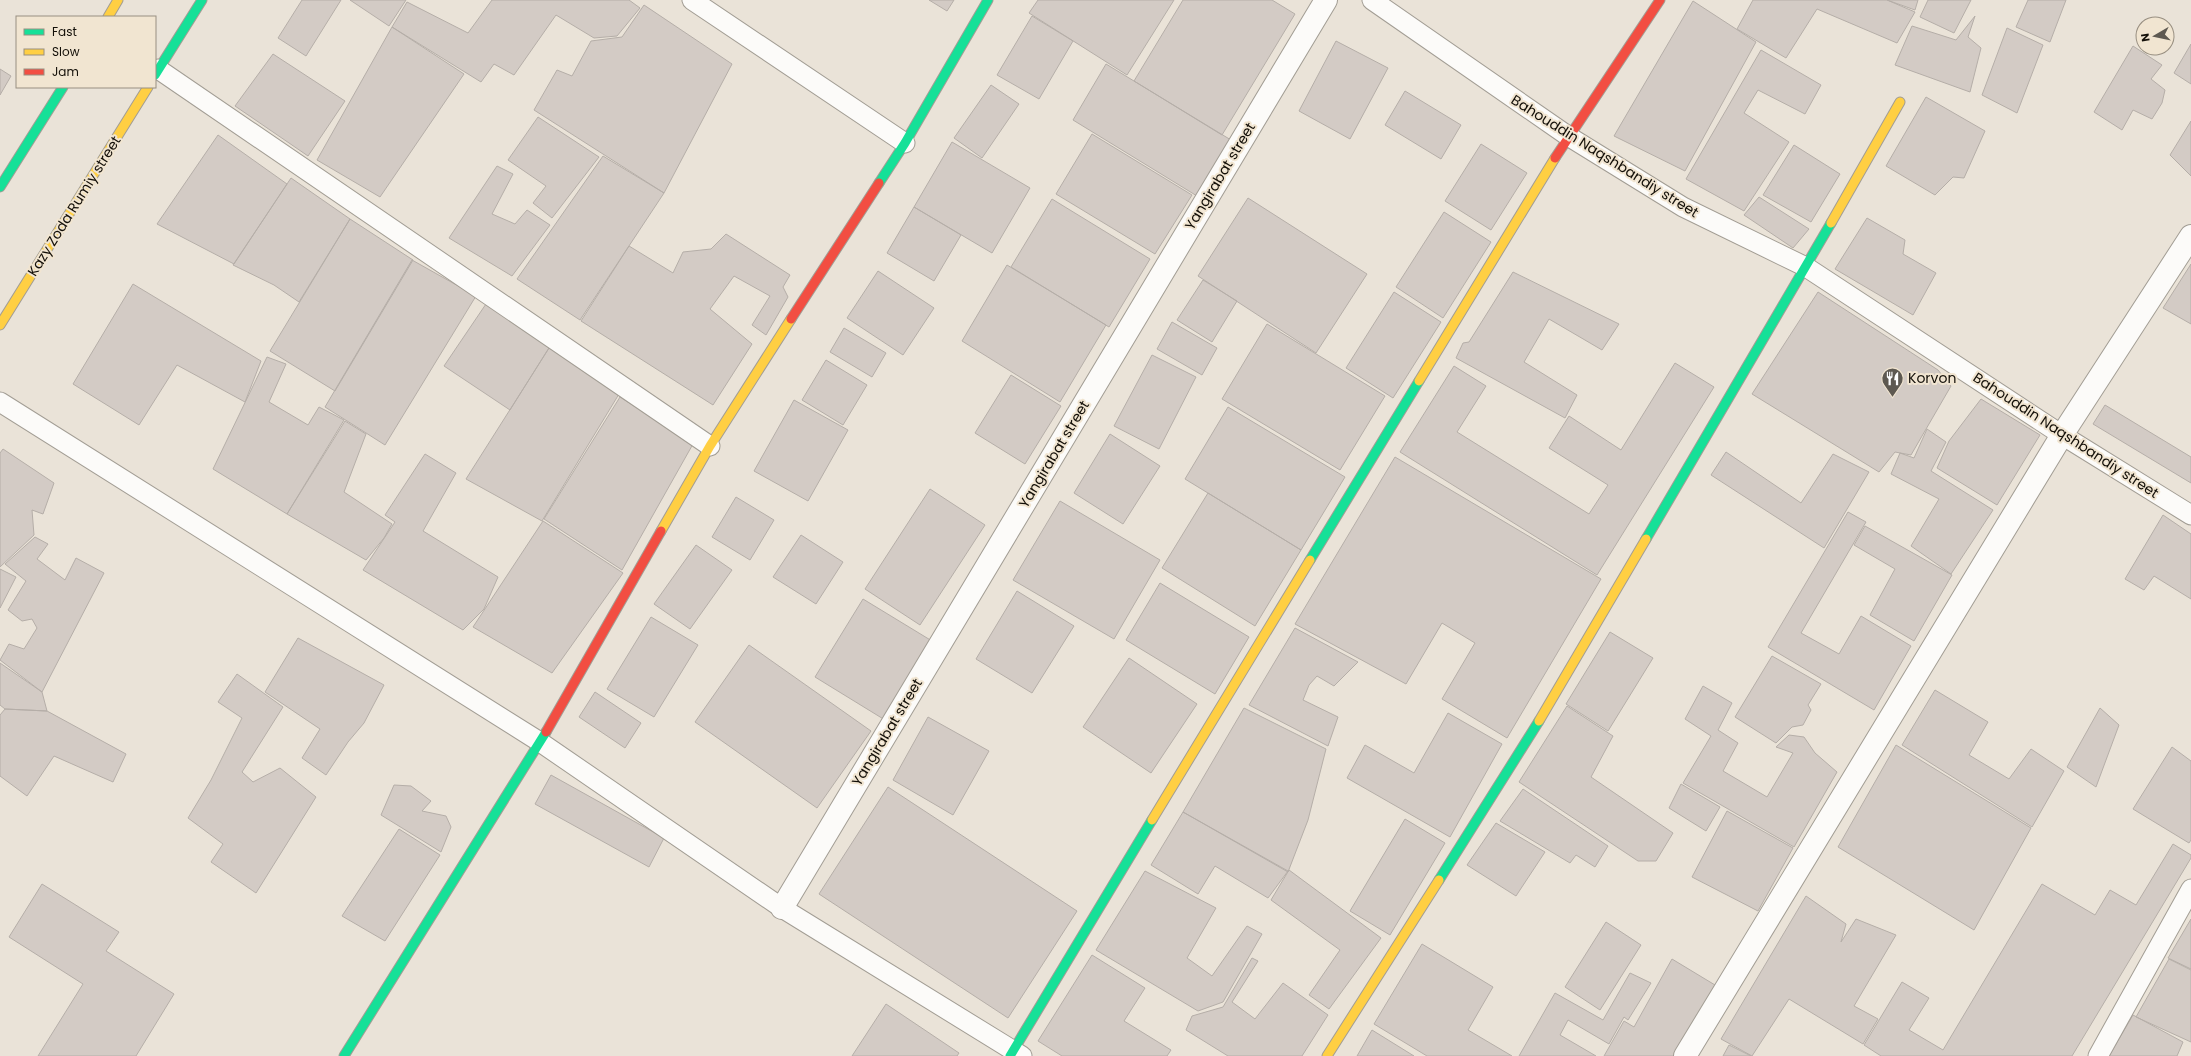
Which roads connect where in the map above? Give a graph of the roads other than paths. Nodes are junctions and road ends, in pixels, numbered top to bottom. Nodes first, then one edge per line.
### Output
1 (118, 0) edge
2 (202, 0) edge
3 (692, 0) edge
4 (988, 0) edge
5 (1326, 0) edge
6 (1372, 0) edge
7 (1660, 0) edge
8 (109, 16) edge
9 (157, 72) edge
10 (63, 88) edge
11 (147, 88) edge
12 (1900, 102) dead end
13 (1568, 136) junction
14 (906, 143) junction
15 (0, 187) edge
16 (2191, 236) edge
17 (1806, 267) junction
18 (0, 325) edge
19 (0, 402) edge
20 (2062, 434) junction
21 (710, 446) junction
22 (2191, 515) edge
23 (540, 742) junction
24 (2191, 889) edge
25 (782, 908) junction
26 (1015, 1054) edge
27 (344, 1056) edge
28 (1327, 1056) edge
29 (1685, 1056) edge
30 (2098, 1056) edge

1 - 8 street
2 - 9 street
3 - 14 lane
4 - 14 street
5 - 25 street, Yangirabat street
6 - 13 lane, Bahouddin Naqshbandiy street
7 - 13 street
9 - 21 lane
10 - 15 street
11 - 18 street, Kazy Zoda Rumiy street
12 - 17 street
13 - 17 lane, Bahouddin Naqshbandiy street
13 - 26 street
14 - 21 street
16 - 20 street
17 - 20 lane, Bahouddin Naqshbandiy street
17 - 28 street
19 - 23 lane
20 - 22 lane, Bahouddin Naqshbandiy street
20 - 29 street
21 - 23 street
23 - 25 lane
23 - 27 street
24 - 30 lane
25 - 26 lane

